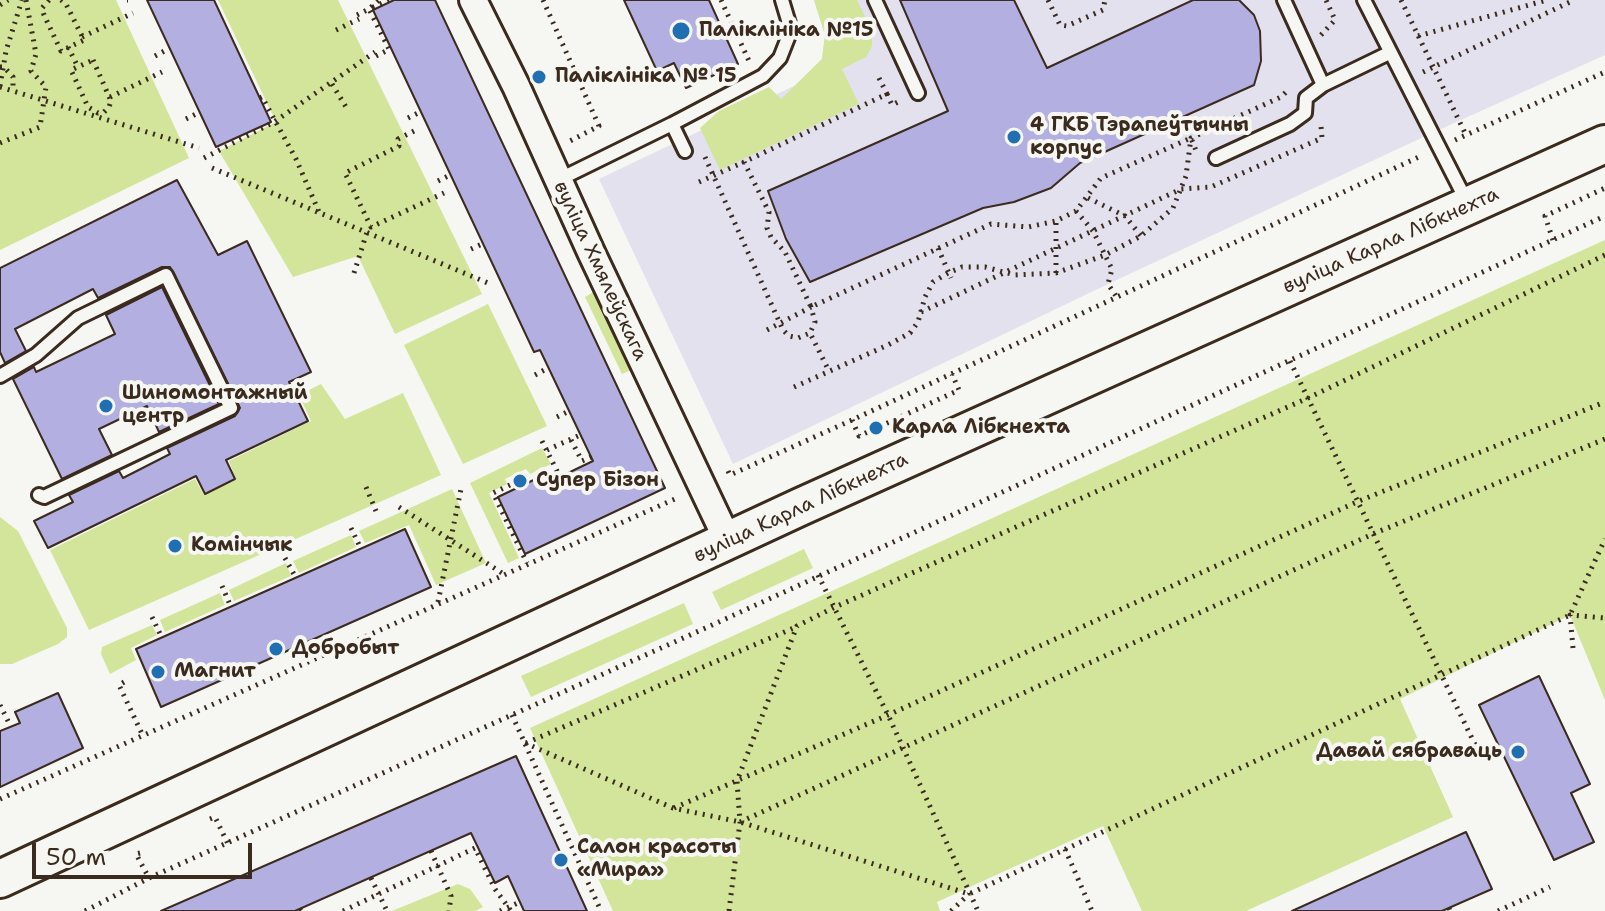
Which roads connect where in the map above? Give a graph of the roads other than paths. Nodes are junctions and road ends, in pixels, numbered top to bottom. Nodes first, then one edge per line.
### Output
1 (473, 0) edge
2 (782, 0) edge
3 (875, 0) edge
4 (1284, 0) edge
5 (1364, 0) edge
6 (1389, 53) junction
7 (1323, 85) junction
8 (918, 93) dead end
9 (672, 124) junction
10 (1605, 144) edge
11 (685, 151) dead end
12 (1216, 158) dead end
13 (558, 180) junction
14 (1469, 205) junction
15 (0, 376) edge
16 (39, 495) dead end
17 (728, 541) junction
18 (0, 879) edge

1 - 13 street, вуліца Хмялеўскага
2 - 9 lane
3 - 8 lane
4 - 7 lane
5 - 6 lane
6 - 7 lane
6 - 14 lane
7 - 12 lane
9 - 11 lane
9 - 13 lane
10 - 14 main road, вуліца Карла Лібкнехта
13 - 17 street, вуліца Хмялеўскага
14 - 17 main road, вуліца Карла Лібкнехта
15 - 16 lane
17 - 18 main road, вуліца Карла Лібкнехта

